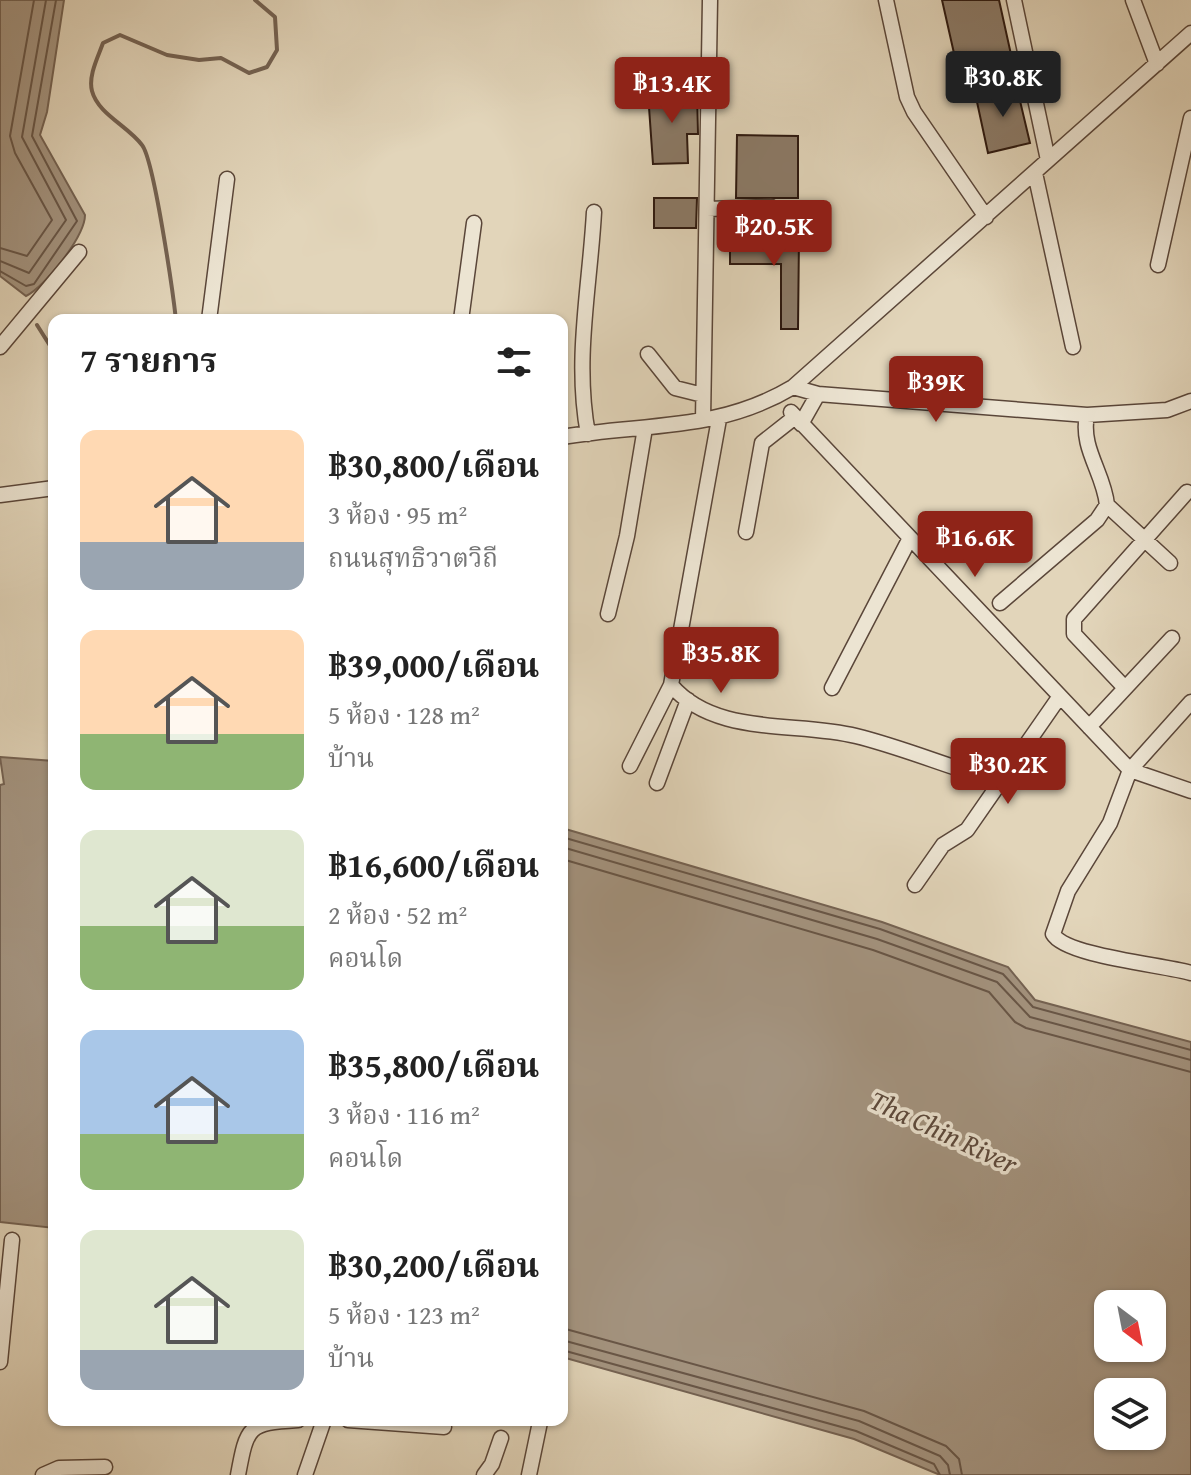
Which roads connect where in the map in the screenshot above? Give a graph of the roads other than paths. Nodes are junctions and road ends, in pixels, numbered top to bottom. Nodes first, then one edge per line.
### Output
1 (710, 0) edge
2 (886, 0) edge
3 (1014, 0) edge
4 (1133, 0) edge
5 (1191, 33) edge
6 (1157, 64) junction
7 (1191, 118) edge
8 (1048, 160) junction
9 (1035, 173) junction
10 (227, 179) dead end
11 (771, 207) dead end
12 (707, 209) junction
13 (594, 212) dead end
14 (986, 217) junction
15 (474, 223) dead end
16 (79, 252) dead end
17 (1158, 265) dead end
18 (210, 314) edge
19 (462, 314) edge
20 (0, 347) edge
21 (1073, 347) dead end
22 (648, 354) dead end
23 (793, 387) junction
24 (818, 394) junction
25 (703, 395) junction
26 (1191, 401) edge
27 (790, 411) junction
28 (1087, 415) junction
29 (719, 419) junction
30 (703, 420) junction
31 (645, 428) junction
32 (588, 434) junction
33 (568, 436) edge
34 (48, 490) edge
35 (1187, 492) dead end
36 (0, 495) edge
37 (1107, 505) junction
38 (746, 532) dead end
39 (910, 538) junction
40 (1145, 540) junction
41 (1170, 563) dead end
42 (994, 609) junction
43 (608, 614) dead end
44 (1172, 638) dead end
45 (671, 685) junction
46 (832, 688) dead end
47 (1125, 688) junction
48 (1060, 696) junction
49 (688, 700) junction
50 (1191, 702) edge
51 (1089, 727) junction
52 (630, 766) dead end
53 (1130, 770) junction
54 (1002, 782) junction
55 (657, 783) dead end
56 (1191, 791) edge
57 (915, 885) dead end
58 (1191, 973) edge
59 (12, 1240) dead end
60 (0, 1362) edge
61 (256, 1426) edge
62 (322, 1426) edge
63 (430, 1426) edge
64 (539, 1426) edge
65 (444, 1427) dead end
66 (501, 1438) dead end
67 (105, 1467) dead end
68 (43, 1475) edge
69 (238, 1475) edge
70 (305, 1475) edge
71 (484, 1475) edge
72 (529, 1475) edge

1 - 12 street
2 - 14 street
3 - 8 street
4 - 6 street
5 - 6 street
6 - 8 street
7 - 17 street
8 - 9 street
9 - 14 street
9 - 21 street
10 - 18 street
11 - 12 street
12 - 25 street
13 - 32 street
14 - 23 street
15 - 19 street
16 - 20 street
22 - 25 street
23 - 24 street
23 - 27 street
24 - 27 street
24 - 28 street
25 - 30 street
26 - 28 street
27 - 29 street
27 - 38 street
27 - 39 street
28 - 37 street
29 - 30 street
29 - 45 street
30 - 31 street
31 - 32 street
31 - 43 street
32 - 33 street
34 - 36 street
35 - 40 street
37 - 40 street
37 - 42 street
39 - 42 street
39 - 46 street
40 - 41 street
40 - 47 street
42 - 48 street
44 - 47 street
45 - 49 street
45 - 52 street
47 - 51 street
48 - 51 street
48 - 54 street
49 - 54 street
49 - 55 street
50 - 53 street
51 - 53 street
53 - 56 street
53 - 58 street
54 - 57 street
59 - 60 street
61 - 69 street
62 - 70 street
63 - 65 street
64 - 72 street
66 - 71 street
67 - 68 street

